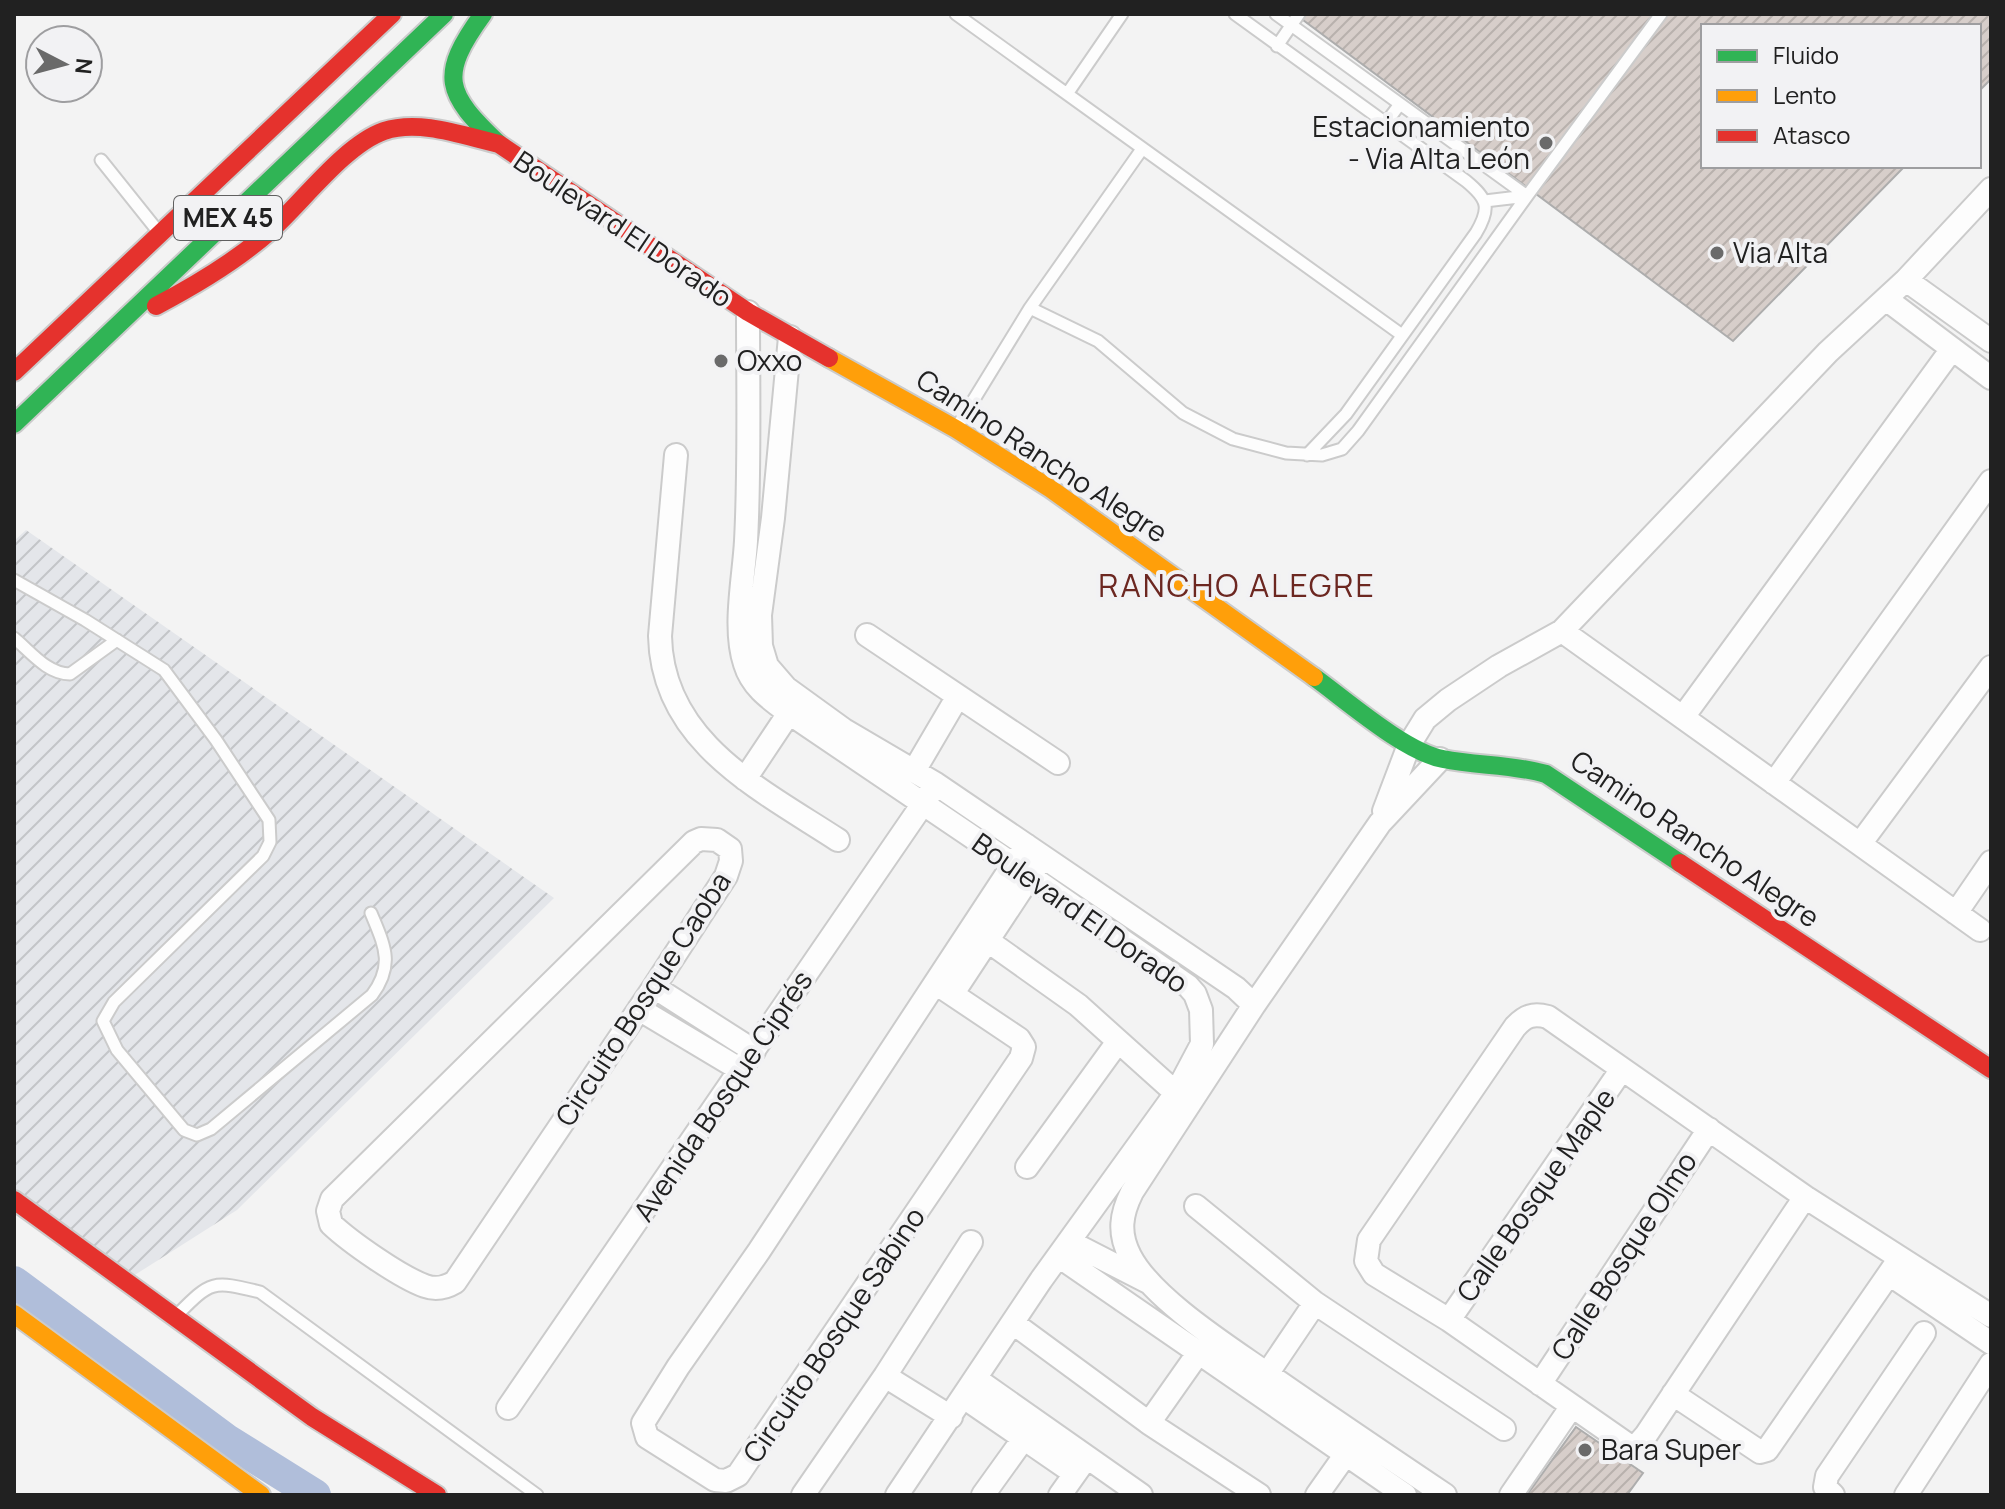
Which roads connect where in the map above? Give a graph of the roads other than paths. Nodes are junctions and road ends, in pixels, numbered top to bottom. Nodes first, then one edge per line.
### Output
1 (392, 14) edge
2 (444, 14) edge
3 (483, 14) edge
4 (956, 14) edge
5 (1122, 14) edge
6 (1235, 14) edge
7 (1276, 14) edge
8 (1299, 14) edge
9 (1661, 14) edge
10 (1291, 25) junction
11 (1277, 46) junction
12 (1067, 94) junction
13 (1400, 104) junction
14 (1385, 124) junction
15 (499, 144) junction
16 (1142, 149) junction
17 (101, 160) dead end
18 (1991, 189) edge
19 (1527, 196) junction
20 (1485, 201) junction
21 (160, 233) junction
22 (1906, 280) junction
23 (1886, 299) junction
24 (1030, 308) junction
25 (748, 312) junction
26 (108, 332) junction
27 (1402, 335) junction
28 (790, 337) junction
29 (1991, 341) edge
30 (1952, 349) junction
31 (14, 372) edge
32 (1991, 378) edge
33 (747, 398) junction
34 (783, 402) junction
35 (14, 424) edge
36 (956, 429) junction
37 (676, 455) dead end
38 (1307, 455) junction
39 (1991, 481) edge
40 (746, 516) junction
41 (773, 518) junction
42 (15, 583) edge
43 (1562, 631) junction
44 (867, 635) dead end
45 (14, 638) edge
46 (117, 640) junction
47 (1991, 667) edge
48 (958, 696) junction
49 (789, 713) junction
50 (1683, 717) junction
51 (1409, 745) junction
52 (1440, 759) junction
53 (1058, 763) dead end
54 (914, 771) junction
55 (745, 779) junction
56 (1774, 783) junction
57 (936, 784) junction
58 (923, 804) junction
59 (1380, 823) junction
60 (838, 840) dead end
61 (1860, 844) junction
62 (1035, 850) junction
63 (1991, 862) edge
64 (1022, 871) junction
65 (371, 913) dead end
66 (1956, 913) junction
67 (1980, 930) dead end
68 (988, 941) junction
69 (654, 987) junction
70 (945, 989) junction
71 (1254, 1005) junction
72 (639, 1009) junction
73 (1117, 1043) junction
74 (754, 1051) junction
75 (1622, 1069) junction
76 (1991, 1069) edge
77 (741, 1070) junction
78 (1176, 1093) junction
79 (1709, 1129) junction
80 (1027, 1167) dead end
81 (1805, 1197) junction
82 (14, 1200) edge
83 (1196, 1206) dead end
84 (971, 1242) dead end
85 (1065, 1249) junction
86 (1894, 1266) junction
87 (1152, 1285) junction
88 (1315, 1303) junction
89 (14, 1314) edge
90 (176, 1316) junction
91 (1991, 1316) edge
92 (1449, 1320) junction
93 (1013, 1323) junction
94 (1924, 1333) dead end
95 (1991, 1343) edge
96 (1199, 1352) junction
97 (1991, 1364) edge
98 (1267, 1374) junction
99 (885, 1376) junction
100 (1540, 1384) junction
101 (970, 1388) junction
102 (1673, 1394) junction
103 (1572, 1406) junction
104 (508, 1408) dead end
105 (951, 1417) junction
106 (1149, 1423) junction
107 (1504, 1429) dead end
108 (1024, 1438) junction
109 (1346, 1454) junction
110 (1081, 1465) junction
111 (261, 1495) edge
112 (437, 1495) edge
113 (537, 1495) edge
114 (803, 1495) edge
115 (897, 1495) edge
116 (983, 1495) edge
117 (1060, 1495) edge
118 (1141, 1495) edge
119 (1259, 1495) edge
120 (1317, 1495) edge
121 (1405, 1495) edge
122 (1445, 1495) edge
123 (1511, 1495) edge
124 (1833, 1495) edge
125 (1906, 1495) edge

1 - 21 main road, MEX 45
2 - 26 main road, MEX 45
3 - 15 main road
4 - 12 lane
5 - 12 lane
6 - 11 lane
7 - 10 lane
8 - 10 lane
9 - 19 lane
10 - 11 lane
10 - 13 lane
11 - 14 lane
12 - 16 lane
13 - 14 lane
13 - 19 lane
14 - 20 lane
15 - 25 main road, Boulevard El Dorado
15 - 26 main road
16 - 24 lane
16 - 27 lane
17 - 21 lane
18 - 22 street
19 - 20 lane
19 - 38 lane
20 - 27 lane
21 - 31 main road, MEX 45
22 - 23 street
22 - 29 street
23 - 30 street
23 - 43 street
24 - 36 lane
24 - 38 lane
25 - 28 main road, Boulevard El Dorado
25 - 33 street, Boulevard El Dorado
26 - 35 main road, MEX 45
27 - 38 lane
28 - 34 street, Boulevard El Dorado
28 - 36 main road, Camino Rancho Alegre
30 - 32 street
30 - 50 street
33 - 34 street
33 - 40 street, Boulevard El Dorado
34 - 41 street, Boulevard El Dorado
36 - 51 main road, Camino Rancho Alegre
37 - 55 street
39 - 56 street
40 - 41 street
40 - 49 street, Boulevard El Dorado
41 - 54 street, Boulevard El Dorado
42 - 46 lane
43 - 50 street
43 - 51 street
44 - 48 street
45 - 46 lane
46 - 65 lane
47 - 61 street
48 - 53 street
48 - 54 street
49 - 55 street
49 - 58 street, Boulevard El Dorado
50 - 56 street
51 - 52 main road, Camino Rancho Alegre
51 - 59 street
52 - 59 street
52 - 76 main road, Camino Rancho Alegre
54 - 57 street, Boulevard El Dorado
55 - 60 street
56 - 61 street
57 - 58 street, Avenida Bosque Ciprés
57 - 62 street, Boulevard El Dorado
58 - 64 street, Boulevard El Dorado
58 - 74 street, Avenida Bosque Ciprés
59 - 71 street
61 - 66 street
62 - 64 street, Circuito Bosque Sabino
62 - 71 street, Boulevard El Dorado
63 - 66 street
64 - 68 street, Circuito Bosque Sabino
64 - 70 street, Circuito Bosque Sabino
64 - 78 street, Boulevard El Dorado
66 - 67 street
68 - 70 street, Circuito Bosque Sabino
68 - 73 street
69 - 72 street, Circuito Bosque Caoba
69 - 72 street, Circuito Bosque Caoba
69 - 74 street
70 - 70 street, Circuito Bosque Sabino
71 - 87 street
72 - 77 street
73 - 78 street
73 - 80 street
74 - 77 street, Avenida Bosque Ciprés
75 - 79 street
75 - 92 street, Calle Bosque Maple
75 - 92 street
77 - 104 street, Avenida Bosque Ciprés
78 - 85 street, Boulevard El Dorado
79 - 81 street
79 - 100 street, Calle Bosque Olmo
81 - 86 street
81 - 102 street
82 - 90 main road
83 - 88 street
84 - 99 street
85 - 87 street
85 - 93 street, Boulevard El Dorado
85 - 96 street
86 - 91 street
86 - 95 street
86 - 102 street
87 - 98 street
88 - 98 street
88 - 107 street
89 - 111 main road
90 - 112 main road
90 - 113 lane
92 - 100 street
93 - 101 street, Boulevard El Dorado
93 - 106 street
94 - 124 street
96 - 106 street
96 - 109 street
97 - 125 street
98 - 122 street
99 - 105 street
99 - 114 street
100 - 103 street
101 - 105 street, Boulevard El Dorado
101 - 108 street
101 - 110 street
102 - 103 street
103 - 123 street
105 - 115 street, Boulevard El Dorado
106 - 119 street
108 - 110 street
108 - 116 street
109 - 120 street
109 - 121 street
110 - 117 street
110 - 118 street

